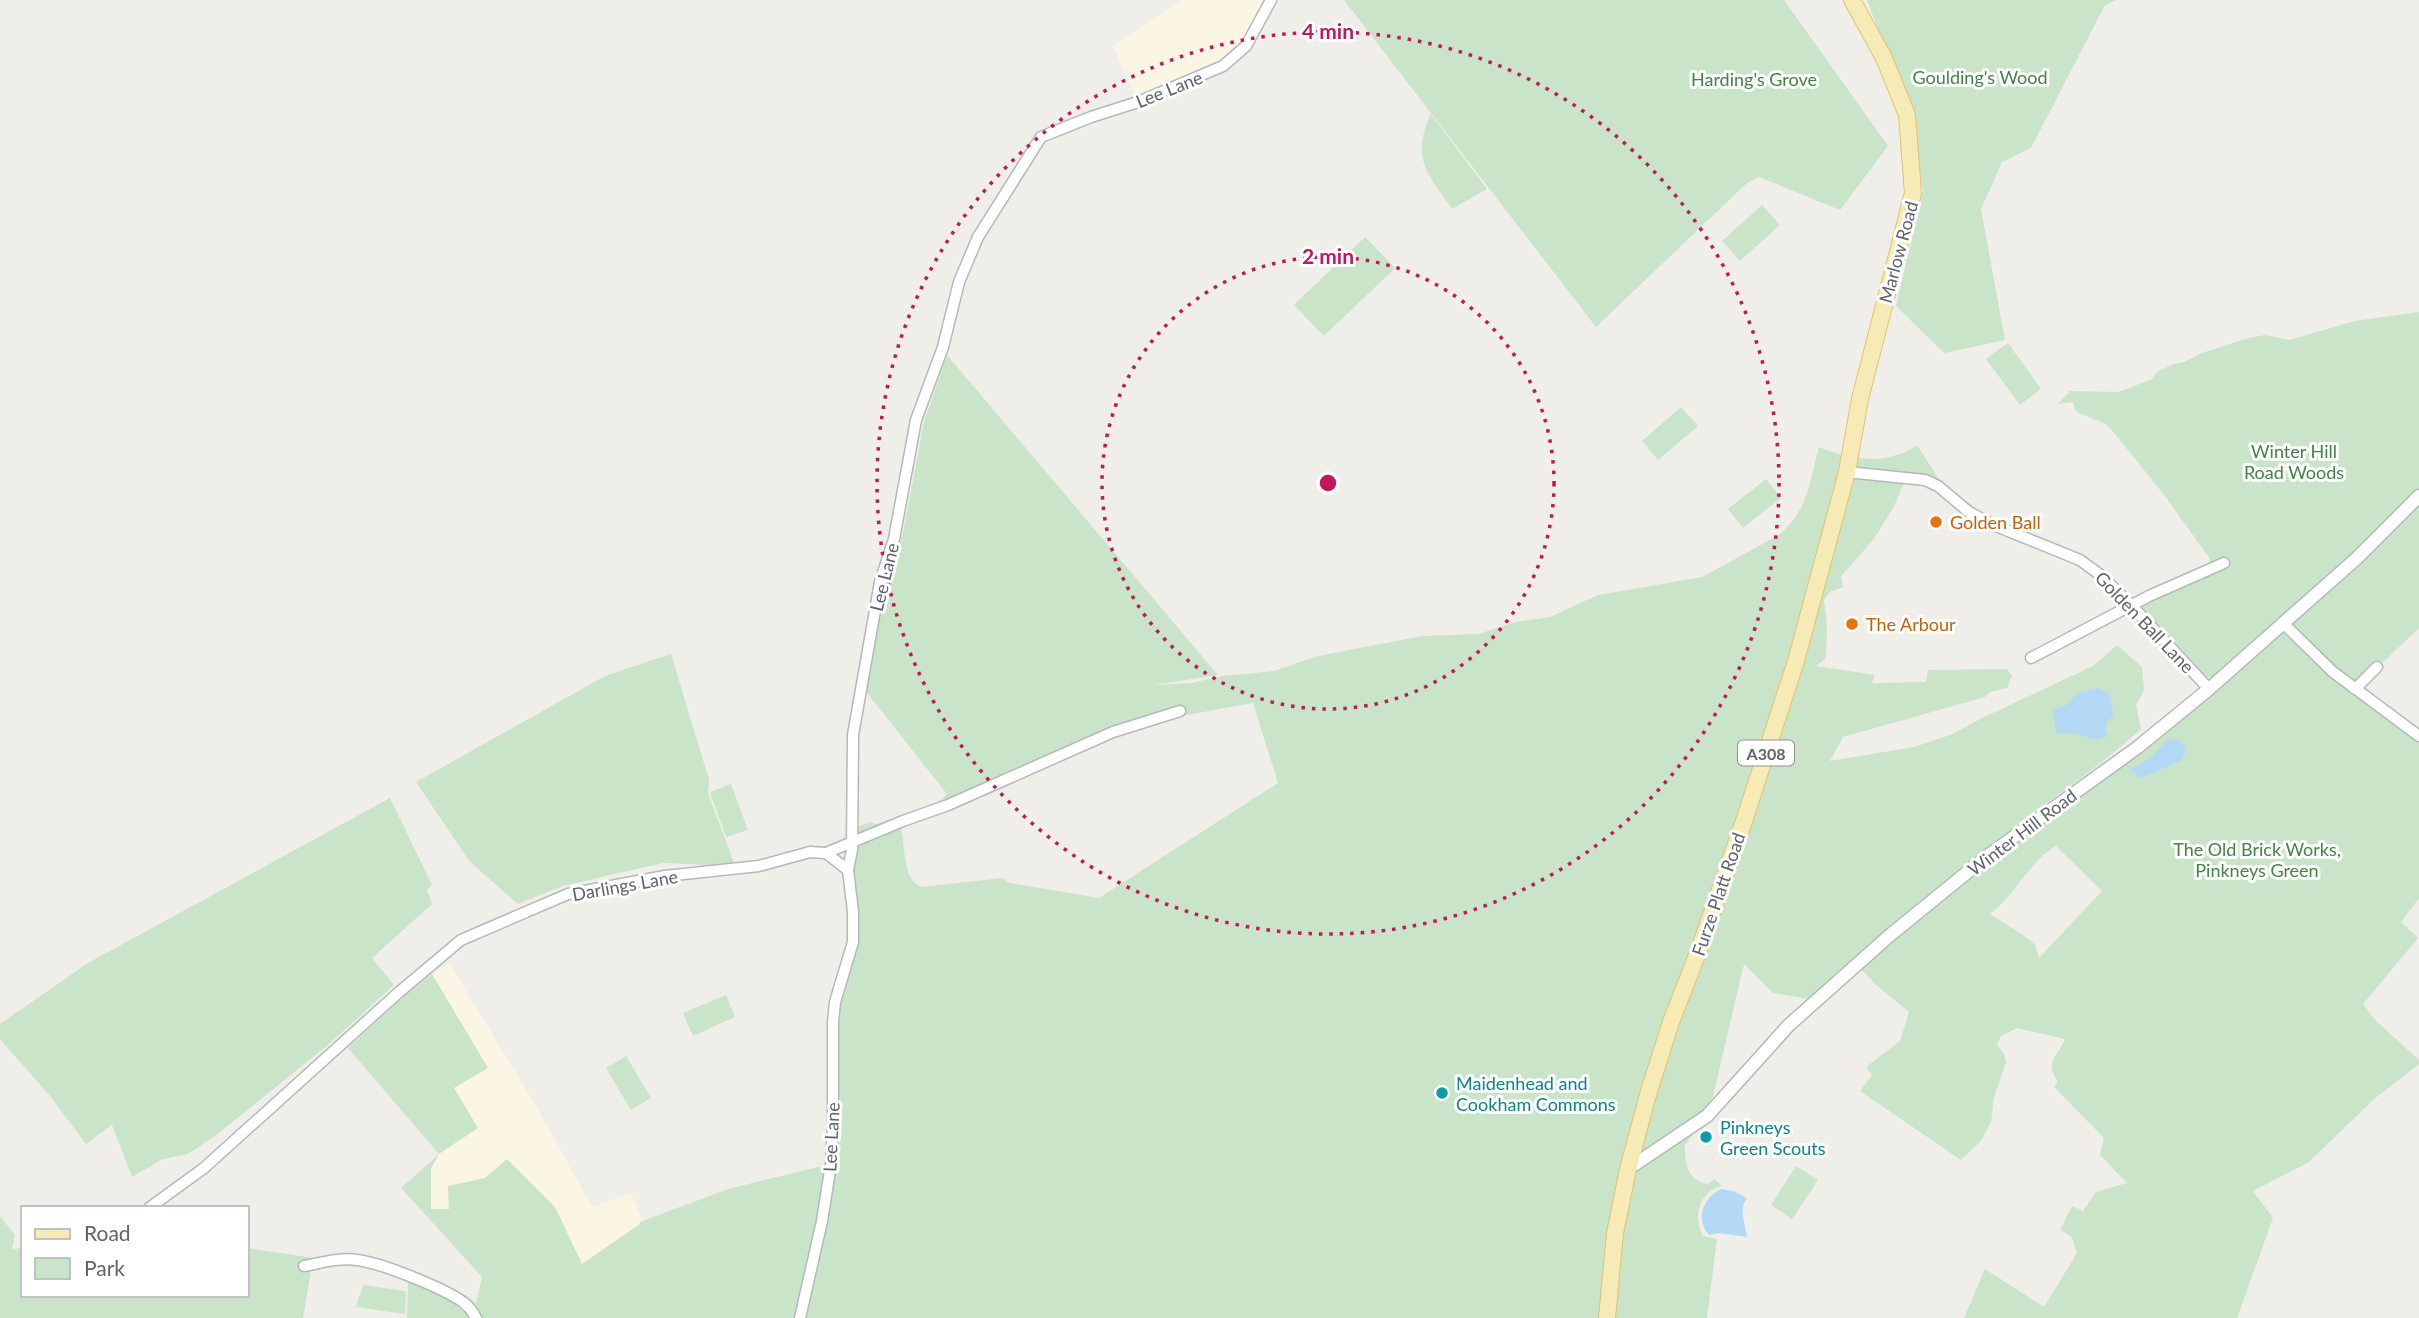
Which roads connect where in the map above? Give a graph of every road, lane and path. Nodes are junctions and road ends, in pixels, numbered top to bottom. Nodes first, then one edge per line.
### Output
1 (1271, 0) edge
2 (1852, 0) edge
3 (1847, 472) junction
4 (2419, 496) edge
5 (2224, 563) dead end
6 (2132, 605) junction
7 (2283, 623) junction
8 (2031, 657) dead end
9 (2376, 667) dead end
10 (2209, 689) junction
11 (2355, 689) junction
12 (1180, 712) dead end
13 (2419, 736) edge
14 (851, 842) junction
15 (826, 853) junction
16 (848, 870) junction
17 (1628, 1169) junction
18 (152, 1206) edge
19 (304, 1266) dead end
20 (476, 1318) edge
21 (800, 1318) edge
22 (1607, 1318) edge

1 - 14 street, Lee Lane
2 - 3 main road, Marlow Road / A308
3 - 6 street, Golden Ball Lane
3 - 17 main road, Furze Platt Road / A308
4 - 7 street, Winter Hill Road
5 - 6 street
6 - 8 street
6 - 10 street, Golden Ball Lane
7 - 10 street, Winter Hill Road
7 - 11 street
9 - 11 street
10 - 17 street, Winter Hill Road
11 - 13 street
12 - 14 street, Darlings Lane
14 - 15 street, Darlings Lane
14 - 16 street, Lee Lane
15 - 16 street
15 - 18 street, Darlings Lane
16 - 21 street, Lee Lane
17 - 22 main road, Furze Platt Road / A308
19 - 20 street

